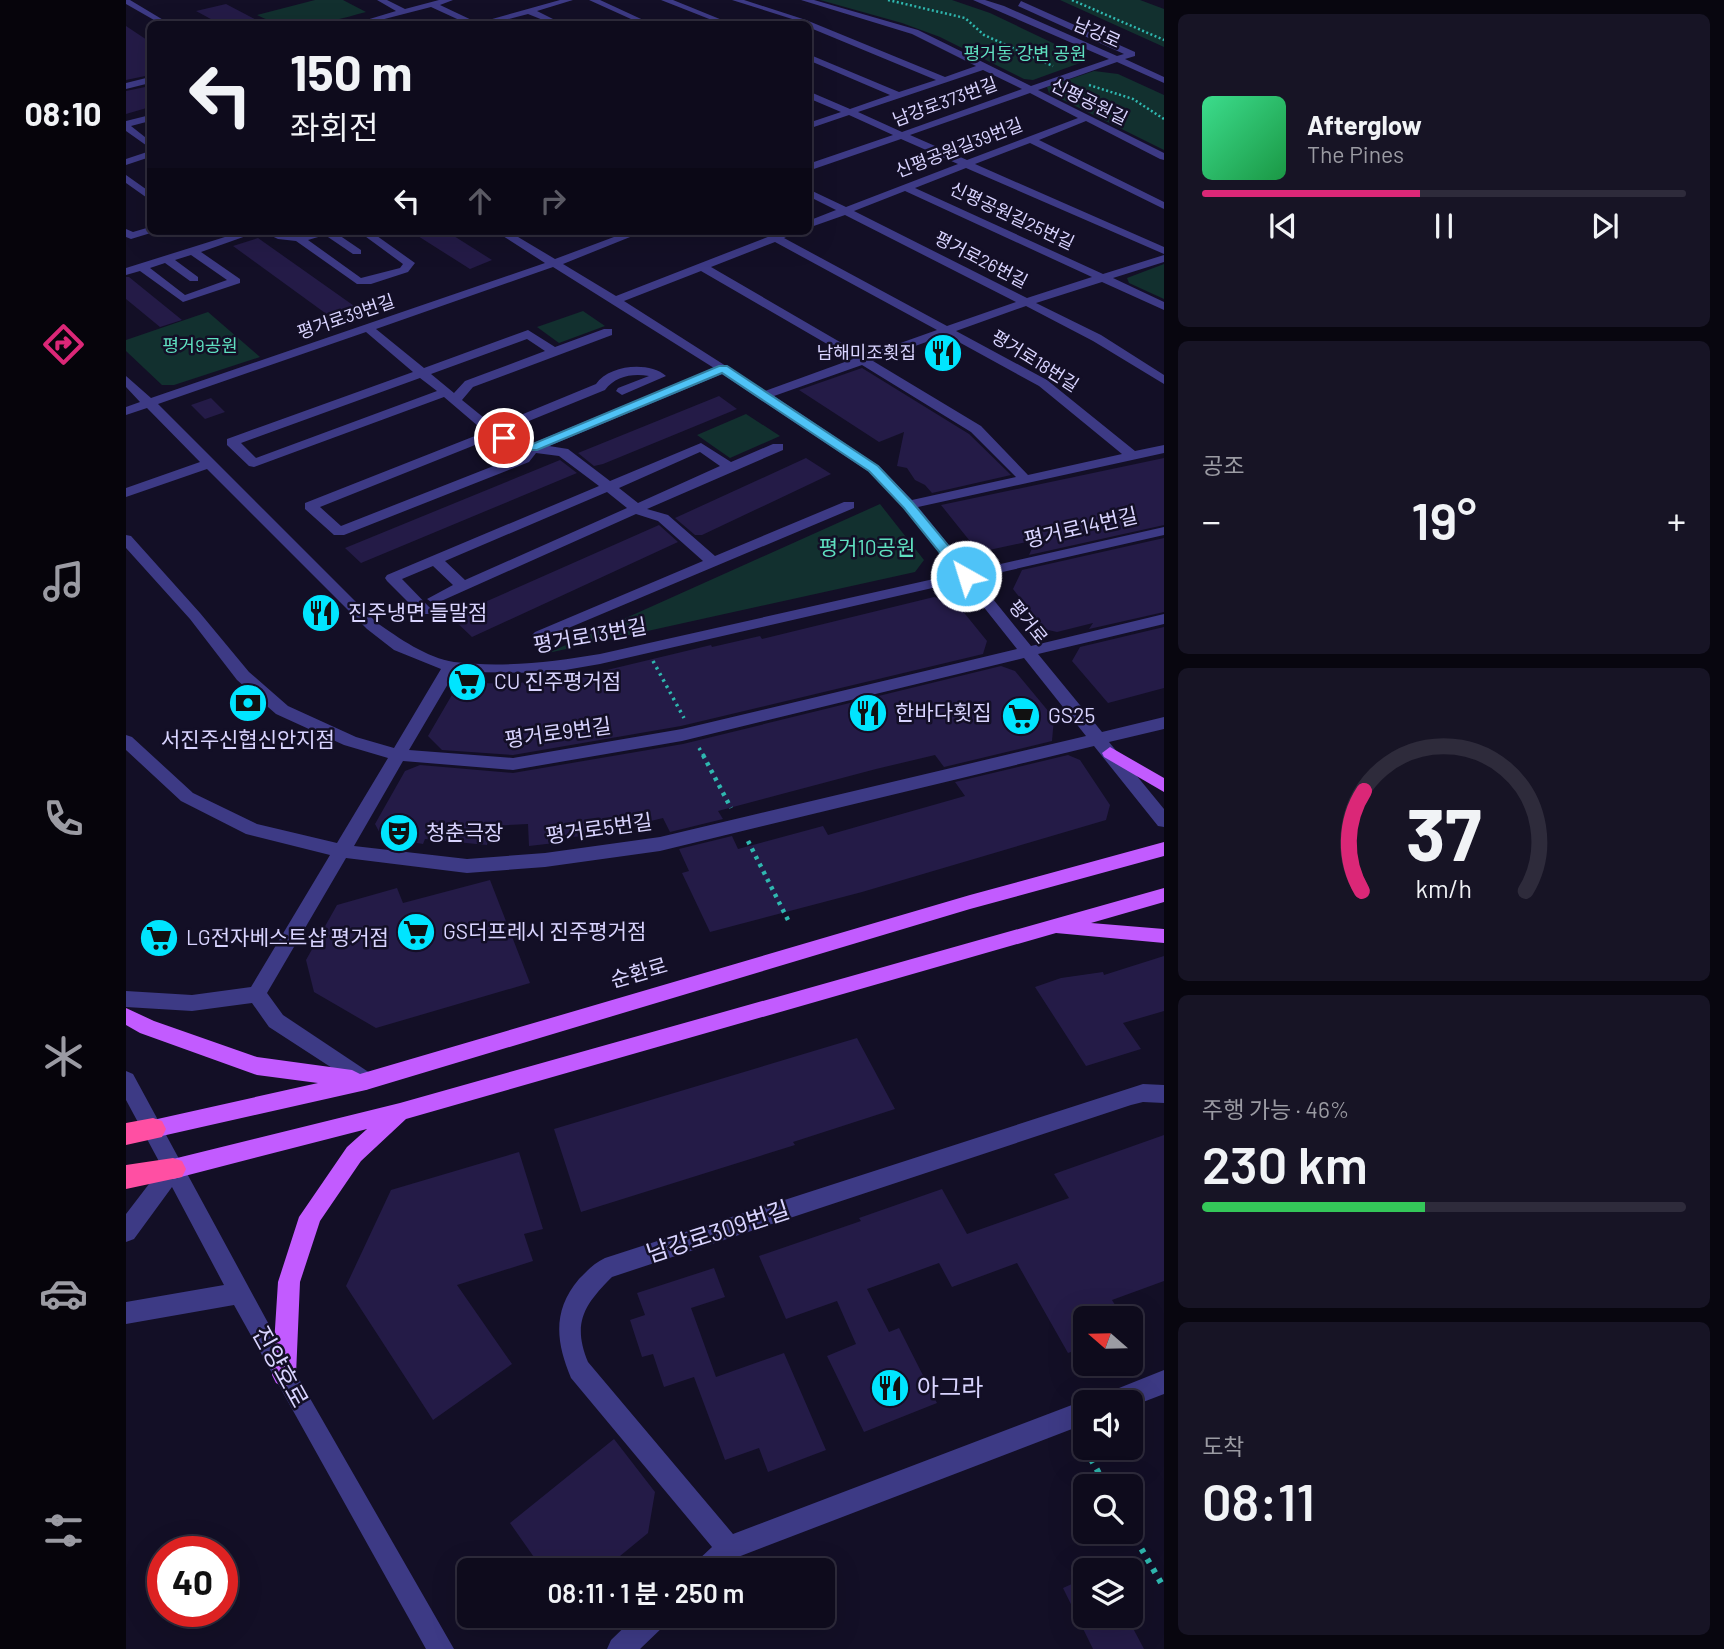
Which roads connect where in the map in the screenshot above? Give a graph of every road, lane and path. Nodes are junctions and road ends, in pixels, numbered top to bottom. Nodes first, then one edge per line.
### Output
1 (381, 0) edge
2 (449, 0) edge
3 (569, 0) edge
4 (593, 0) edge
5 (682, 0) edge
6 (736, 0) edge
7 (805, 0) edge
8 (888, 0) edge
9 (977, 0) edge
10 (1010, 0) edge
11 (1072, 0) edge
12 (126, 1) edge
13 (669, 2) edge
14 (433, 5) junction
15 (840, 10) junction
16 (529, 11) junction
17 (404, 12) junction
18 (828, 14) dead end
19 (815, 18) dead end
20 (161, 21) edge
21 (369, 21) edge
22 (468, 21) edge
23 (492, 21) edge
24 (552, 21) edge
25 (641, 21) edge
26 (721, 21) edge
27 (794, 21) edge
28 (805, 21) edge
29 (812, 28) edge
30 (1164, 40) edge
31 (1082, 44) junction
32 (1132, 54) junction
33 (812, 59) edge
34 (1115, 59) junction
35 (1143, 59) dead end
36 (1153, 64) dead end
37 (983, 66) junction
38 (1085, 69) junction
39 (1164, 69) edge
40 (147, 70) edge
41 (1062, 70) dead end
42 (126, 75) edge
43 (1151, 75) junction
44 (944, 80) junction
45 (1164, 80) edge
46 (147, 81) edge
47 (1083, 83) dead end
48 (126, 86) edge
49 (1027, 89) junction
50 (812, 96) edge
51 (900, 96) junction
52 (850, 112) junction
53 (1086, 118) junction
54 (147, 119) edge
55 (1164, 119) edge
56 (812, 125) edge
57 (129, 128) edge
58 (147, 129) edge
59 (901, 135) junction
60 (1030, 139) junction
61 (147, 143) edge
62 (147, 155) edge
63 (1164, 157) edge
64 (126, 162) edge
65 (965, 164) junction
66 (812, 167) edge
67 (126, 178) edge
68 (905, 187) junction
69 (812, 194) edge
70 (147, 195) edge
71 (1164, 206) edge
72 (844, 211) junction
73 (812, 223) edge
74 (147, 231) edge
75 (126, 232) edge
76 (243, 235) edge
77 (276, 235) edge
78 (315, 235) edge
79 (333, 235) edge
80 (369, 235) edge
81 (507, 235) edge
82 (629, 235) edge
83 (783, 235) edge
84 (776, 238) junction
85 (301, 240) junction
86 (193, 251) junction
87 (1164, 251) edge
88 (357, 252) dead end
89 (1164, 258) edge
90 (167, 259) junction
91 (555, 263) junction
92 (142, 267) junction
93 (703, 267) junction
94 (126, 272) edge
95 (1105, 278) junction
96 (194, 279) dead end
97 (615, 300) junction
98 (1027, 302) junction
99 (1164, 306) edge
100 (368, 328) junction
101 (946, 331) junction
102 (608, 332) dead end
103 (554, 352) junction
104 (864, 360) junction
105 (723, 369) junction
106 (423, 373) junction
107 (126, 380) edge
108 (1164, 380) edge
109 (622, 391) dead end
110 (451, 396) junction
111 (765, 396) junction
112 (148, 403) junction
113 (126, 411) edge
114 (495, 432) junction
115 (778, 447) dead end
116 (533, 448) junction
117 (1164, 449) edge
118 (1133, 456) junction
119 (208, 464) junction
120 (730, 467) junction
121 (1026, 480) junction
122 (609, 487) junction
123 (126, 493) edge
124 (849, 505) dead end
125 (909, 505) junction
126 (637, 508) junction
127 (1164, 531) edge
128 (126, 539) edge
129 (435, 560) junction
130 (713, 562) junction
131 (966, 576) junction
132 (463, 586) junction
133 (1164, 619) edge
134 (540, 635) dead end
135 (646, 648) junction
136 (1028, 652) junction
137 (450, 667) junction
138 (1164, 723) edge
139 (692, 733) junction
140 (126, 741) edge
141 (1105, 746) junction
142 (398, 755) junction
143 (1164, 786) edge
144 (1164, 821) edge
145 (740, 825) junction
146 (1164, 849) edge
147 (342, 851) junction
148 (1164, 895) edge
149 (788, 920) dead end
150 (1053, 927) junction
151 (1164, 936) edge
152 (257, 994) junction
153 (126, 999) edge
154 (126, 1016) edge
155 (126, 1080) edge
156 (366, 1081) junction
157 (1164, 1094) edge
158 (400, 1112) junction
159 (153, 1129) junction
160 (126, 1134) edge
161 (173, 1168) junction
162 (126, 1177) edge
163 (126, 1188) edge
164 (126, 1232) edge
165 (239, 1293) junction
166 (126, 1313) edge
167 (284, 1375) junction
168 (1164, 1382) edge
169 (1143, 1390) edge
170 (1073, 1417) edge
171 (1139, 1544) edge
172 (729, 1548) junction
173 (719, 1558) edge
174 (1164, 1588) edge
175 (643, 1628) edge
176 (440, 1649) edge
177 (620, 1649) edge

1 - 17 street
2 - 14 street
3 - 16 street
4 - 25 street
5 - 13 street
6 - 27 street
7 - 15 street, 신평공원길
8 - 41 path
9 - 31 street, 남강로
10 - 32 street, 남강로
11 - 30 path
12 - 20 street
13 - 26 street
14 - 17 street
14 - 22 street
15 - 18 street
15 - 37 street, 신평공원길
16 - 23 street
16 - 24 street
17 - 21 street
19 - 28 street
29 - 44 street
31 - 34 street, 남강로
31 - 38 street
32 - 34 street, 남강로373번길
32 - 35 street, 남강로
33 - 51 street
34 - 38 street, 남강로373번길
34 - 43 street, 남강로
36 - 39 street
37 - 44 street
37 - 49 street, 신평공원길
38 - 43 street
38 - 49 street, 남강로373번길
40 - 42 street
43 - 45 street, 남강로
44 - 51 street
46 - 48 street
47 - 55 path
49 - 53 street, 신평공원길
49 - 59 street, 남강로373번길
50 - 52 street, 신평공원길25번길
51 - 52 street
52 - 56 street
52 - 59 street, 신평공원길25번길
53 - 60 street, 신평공원길39번길
53 - 63 street, 신평공원길
54 - 57 street
57 - 58 street
57 - 61 street
59 - 65 street, 신평공원길25번길
59 - 66 street, 남강로373번길
60 - 65 street, 신평공원길39번길
60 - 71 street
62 - 64 street
65 - 68 street, 신평공원길39번길
65 - 87 street, 신평공원길25번길
67 - 70 street
68 - 72 street, 신평공원길39번길
68 - 95 street, 신평공원길25번길
69 - 72 street, 평거로26번길
72 - 73 street, 신평공원길39번길
72 - 98 street, 평거로26번길
74 - 75 street
76 - 86 street
77 - 85 street
78 - 85 street
79 - 88 street
80 - 85 street
81 - 91 street, 평거로
82 - 91 street, 평거로39번길
83 - 84 street
84 - 93 street
84 - 101 street
86 - 90 street
86 - 92 street
89 - 95 street
90 - 92 street
90 - 96 street
91 - 97 street, 평거로
91 - 100 street, 평거로39번길
92 - 94 street
93 - 97 street
93 - 104 street
95 - 98 street
95 - 99 street, 신평공원길25번길
97 - 105 street, 평거로
98 - 101 street, 평거로26번길
98 - 108 street
100 - 106 street
100 - 112 street, 평거로39번길
101 - 104 street, 평거로26번길
101 - 118 street, 평거로18번길
102 - 103 street
103 - 106 street
103 - 110 street
104 - 111 street, 평거로26번길
104 - 121 street
105 - 111 street, 평거로
105 - 116 street
106 - 110 street
106 - 110 street
107 - 112 street, 평거로13번길
109 - 114 street
110 - 114 street
111 - 125 street, 평거로
112 - 113 street, 평거로39번길
112 - 119 street, 평거로13번길
114 - 116 street
114 - 116 street
115 - 120 street
116 - 122 street
117 - 118 street
118 - 121 street
119 - 123 street
119 - 137 street, 평거로13번길
120 - 122 street
120 - 126 street
121 - 125 street
122 - 126 street
122 - 129 street
124 - 130 street
125 - 131 street, 평거로
126 - 130 street
126 - 132 street
127 - 131 street, 평거로14번길
128 - 142 street, 평거로9번길
129 - 132 street
129 - 132 street
130 - 134 street
131 - 135 street, 평거로13번길
131 - 136 street, 평거로
133 - 136 street, 평거로9번길
135 - 137 street, 평거로13번길
135 - 139 path
136 - 139 street, 평거로9번길
136 - 141 street, 평거로
137 - 142 street
138 - 141 street, 평거로5번길
139 - 142 street, 평거로9번길
139 - 145 path
140 - 147 street, 평거로5번길
141 - 143 main road
141 - 144 street, 평거로
141 - 145 street, 평거로5번길
142 - 147 street
145 - 147 street, 평거로5번길
145 - 149 path
146 - 156 main road, 순환로
147 - 152 street
148 - 150 main road
150 - 151 main road
150 - 158 main road
152 - 153 street
152 - 156 street
154 - 156 main road
155 - 159 street, 진양호로
156 - 159 main road, 순환로
157 - 172 street, 남강로309번길
158 - 161 main road
158 - 167 main road
159 - 160 highway, 순환로
159 - 161 street, 진양호로
161 - 162 highway
161 - 163 street
161 - 164 street
161 - 165 street, 진양호로
165 - 166 street
165 - 167 street, 진양호로
167 - 176 street, 진양호로
168 - 169 street
170 - 172 street
171 - 174 path
172 - 173 street
175 - 177 street

